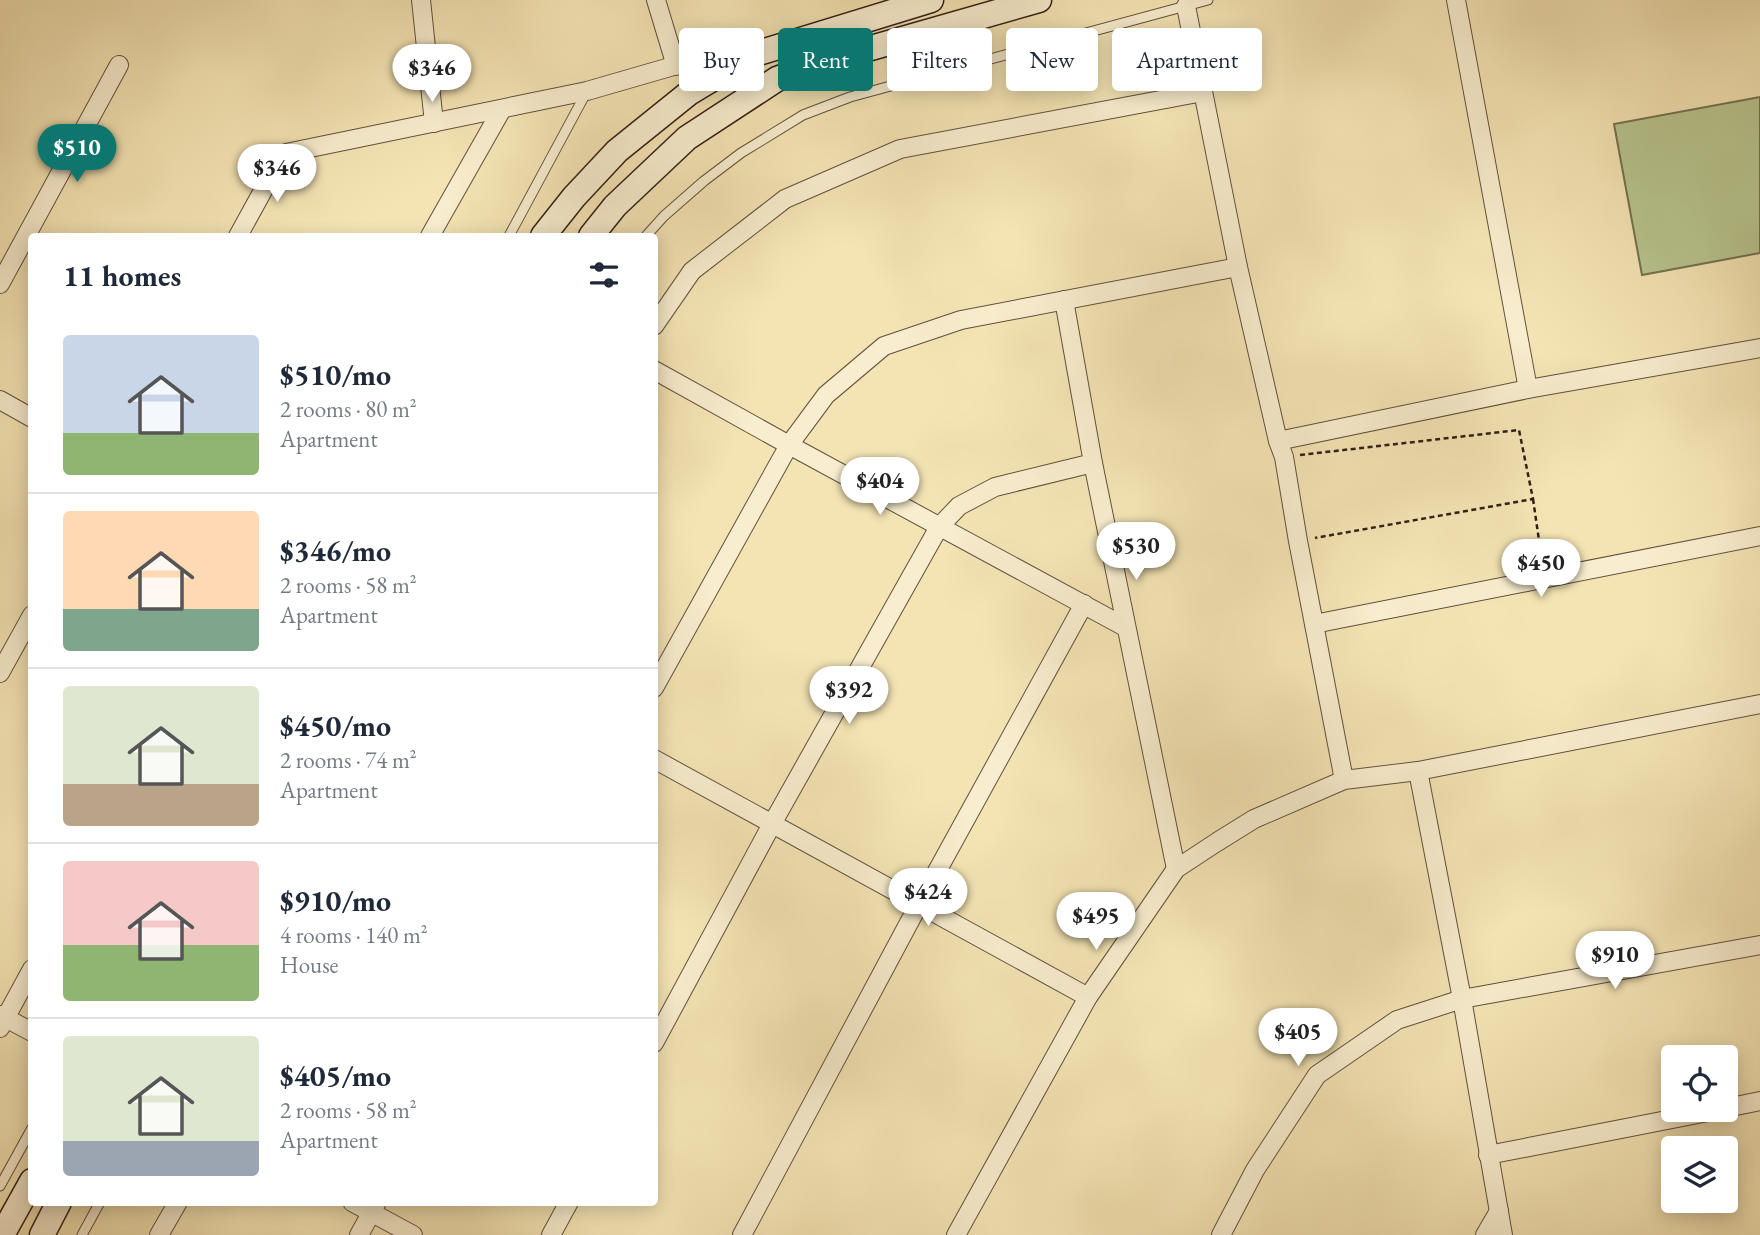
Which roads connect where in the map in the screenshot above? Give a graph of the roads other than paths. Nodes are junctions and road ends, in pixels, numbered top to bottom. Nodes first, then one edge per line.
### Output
1 (421, 0) edge
2 (656, 0) edge
3 (931, 0) edge
4 (1039, 0) edge
5 (1208, 0) edge
6 (1456, 0) edge
7 (1186, 6) junction
8 (764, 51) edge
9 (119, 65) dead end
10 (679, 65) edge
11 (676, 66) junction
12 (587, 91) junction
13 (692, 91) edge
14 (1203, 92) junction
15 (502, 109) junction
16 (434, 123) junction
17 (28, 233) edge
18 (28, 233) edge
19 (240, 233) edge
20 (432, 233) edge
21 (511, 233) edge
22 (545, 233) edge
23 (593, 233) edge
24 (649, 233) edge
25 (1238, 267) junction
26 (0, 285) edge
27 (1064, 300) junction
28 (658, 320) edge
29 (1760, 348) edge
30 (658, 372) edge
31 (1528, 389) junction
32 (0, 400) edge
33 (28, 416) edge
34 (789, 445) junction
35 (1281, 449) junction
36 (1093, 464) junction
37 (939, 527) junction
38 (1760, 536) edge
39 (1084, 604) junction
40 (28, 622) edge
41 (1314, 624) junction
42 (1125, 627) junction
43 (0, 673) edge
44 (658, 681) edge
45 (1760, 704) edge
46 (658, 761) edge
47 (1418, 771) junction
48 (1344, 780) junction
49 (772, 824) junction
50 (1176, 869) junction
51 (919, 904) junction
52 (1760, 945) edge
53 (28, 976) edge
54 (1088, 998) junction
55 (1462, 999) junction
56 (2, 1020) edge
57 (28, 1030) edge
58 (658, 1036) edge
59 (1760, 1101) edge
60 (1738, 1106) edge
61 (1661, 1121) edge
62 (28, 1135) edge
63 (1488, 1155) junction
64 (0, 1186) edge
65 (28, 1188) edge
66 (57, 1206) edge
67 (98, 1206) edge
68 (176, 1206) edge
69 (567, 1206) edge
70 (374, 1208) edge
71 (1499, 1211) junction
72 (2, 1235) edge
73 (41, 1235) edge
74 (82, 1235) edge
75 (159, 1235) edge
76 (359, 1235) edge
77 (413, 1235) edge
78 (551, 1235) edge
79 (742, 1235) edge
80 (956, 1235) edge
81 (1221, 1235) edge
82 (1485, 1235) edge
83 (1503, 1235) edge

1 - 16 street
2 - 11 street
3 - 8 street
4 - 23 street
5 - 7 lane
6 - 31 street
7 - 14 street
7 - 24 lane
9 - 18 street
10 - 11 street
11 - 12 street
12 - 15 street
12 - 21 lane
13 - 22 street
14 - 25 street
14 - 28 street
15 - 16 street
15 - 20 street
16 - 19 street
17 - 26 street
25 - 27 street
25 - 35 street
27 - 34 street
27 - 36 street
29 - 31 street
30 - 34 street
31 - 35 street
32 - 33 street
34 - 37 street
34 - 44 street
35 - 41 street
36 - 37 street
36 - 42 street
37 - 39 street
37 - 49 street
38 - 41 street
39 - 42 street
39 - 51 street
40 - 43 street
41 - 48 street
42 - 50 street
45 - 47 street
46 - 49 street
47 - 48 street
47 - 55 street
48 - 50 street
49 - 51 street
49 - 58 street
50 - 54 street
51 - 54 street
51 - 79 street
52 - 55 street
53 - 56 street
54 - 80 street
55 - 63 street
55 - 81 street
56 - 57 street
59 - 60 street
61 - 63 street
62 - 64 lane
63 - 71 street
65 - 72 street
66 - 73 street
67 - 74 lane
68 - 75 street
69 - 78 street
70 - 76 street
70 - 77 street
71 - 82 street
71 - 83 street

